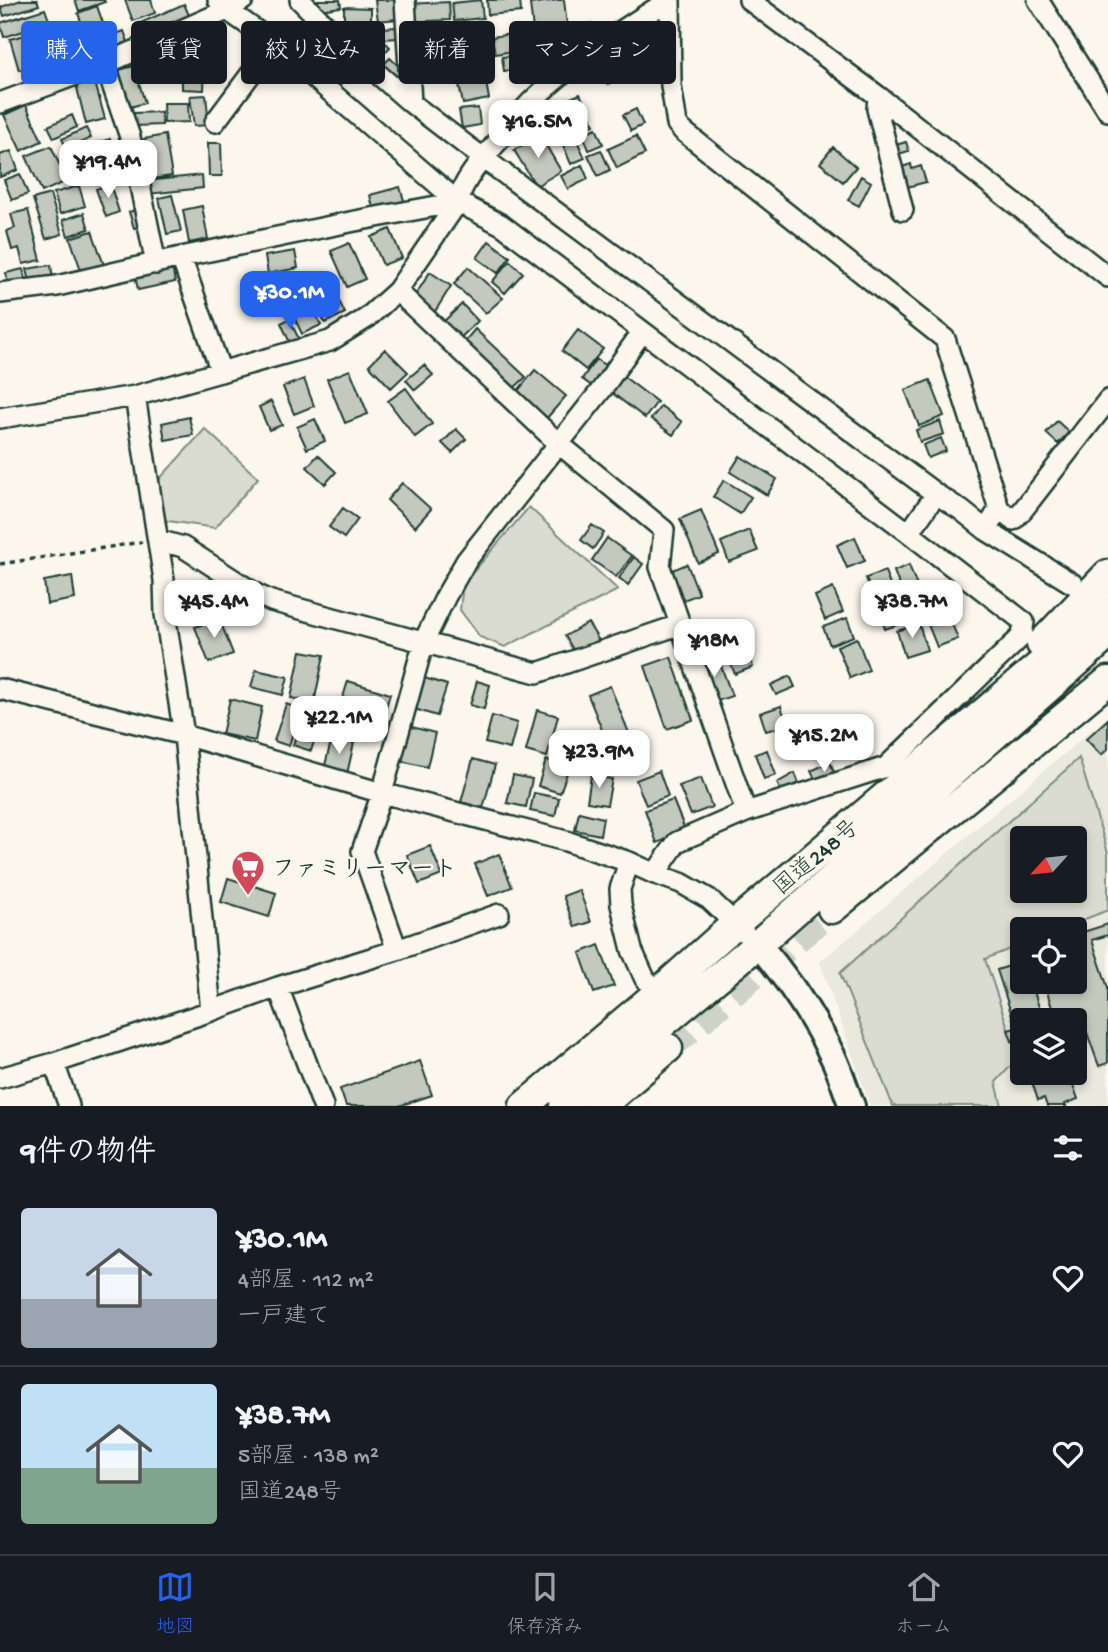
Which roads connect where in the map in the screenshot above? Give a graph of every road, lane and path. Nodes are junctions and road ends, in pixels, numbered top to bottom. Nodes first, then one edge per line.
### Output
1 (300, 0) edge
2 (405, 0) edge
3 (669, 0) edge
4 (748, 0) edge
5 (1038, 0) edge
6 (230, 3) edge
7 (250, 21) edge
8 (117, 58) edge
9 (51, 84) edge
10 (112, 84) edge
11 (243, 84) edge
12 (323, 84) edge
13 (878, 96) junction
14 (0, 103) edge
15 (411, 103) junction
16 (1108, 111) edge
17 (215, 122) dead end
18 (481, 160) junction
19 (458, 198) junction
20 (903, 211) dead end
21 (181, 257) junction
22 (156, 264) junction
23 (1108, 277) edge
24 (1, 290) edge
25 (397, 291) junction
26 (642, 332) junction
27 (221, 372) junction
28 (135, 396) junction
29 (1108, 400) edge
30 (0, 418) edge
31 (558, 443) junction
32 (936, 494) junction
33 (999, 509) junction
34 (986, 530) junction
35 (909, 533) junction
36 (158, 540) junction
37 (0, 564) edge
38 (1108, 574) edge
39 (1073, 584) dead end
40 (1108, 607) edge
41 (679, 625) junction
42 (1095, 634) edge
43 (424, 641) junction
44 (1107, 682) edge
45 (0, 689) edge
46 (184, 735) junction
47 (892, 776) junction
48 (382, 793) junction
49 (746, 812) junction
50 (629, 862) junction
51 (655, 874) junction
52 (831, 909) tunnel mouth
53 (499, 914) dead end
54 (734, 925) junction
55 (758, 944) junction
56 (397, 950) junction
57 (278, 987) junction
58 (659, 992) junction
59 (211, 1012) junction
60 (668, 1048) tunnel mouth
61 (54, 1063) junction
62 (0, 1078) edge
63 (69, 1106) edge
64 (323, 1106) edge
65 (524, 1106) edge
66 (564, 1106) edge
67 (601, 1106) edge
68 (852, 1106) edge

1 - 15 street
2 - 15 street
3 - 18 street
3 - 33 street
4 - 13 street
5 - 16 street
6 - 7 street
6 - 8 street
9 - 14 street
10 - 22 street
11 - 17 street
12 - 19 street
13 - 20 street
13 - 23 street
15 - 18 street
18 - 19 street
18 - 32 street
19 - 21 street
19 - 25 street
19 - 26 street
21 - 22 street
21 - 27 street
22 - 24 street
25 - 27 street
25 - 31 street
26 - 31 street
26 - 35 street
27 - 28 street
28 - 30 street
28 - 36 street
29 - 33 street
31 - 41 street
31 - 43 street
32 - 34 street
32 - 35 street
33 - 34 street
34 - 39 street
35 - 47 street
36 - 37 path
36 - 43 street
36 - 46 street
38 - 42 highway
40 - 42 highway, 国道248号
41 - 43 street
41 - 49 street
42 - 47 highway, 国道248号
42 - 55 highway, 国道248号
43 - 48 street
44 - 52 highway
45 - 46 street
46 - 48 street
46 - 59 street
47 - 49 street
47 - 54 highway, 国道248号
48 - 50 street
48 - 56 street
49 - 51 street
50 - 51 street
50 - 58 street
51 - 54 street
53 - 56 street
54 - 55 street
54 - 58 highway, 国道248号
55 - 66 highway, 国道248号
55 - 68 main road
56 - 57 street
57 - 59 street
57 - 64 street
58 - 65 highway, 国道248号
59 - 61 street
60 - 67 highway
61 - 62 street
61 - 63 street

